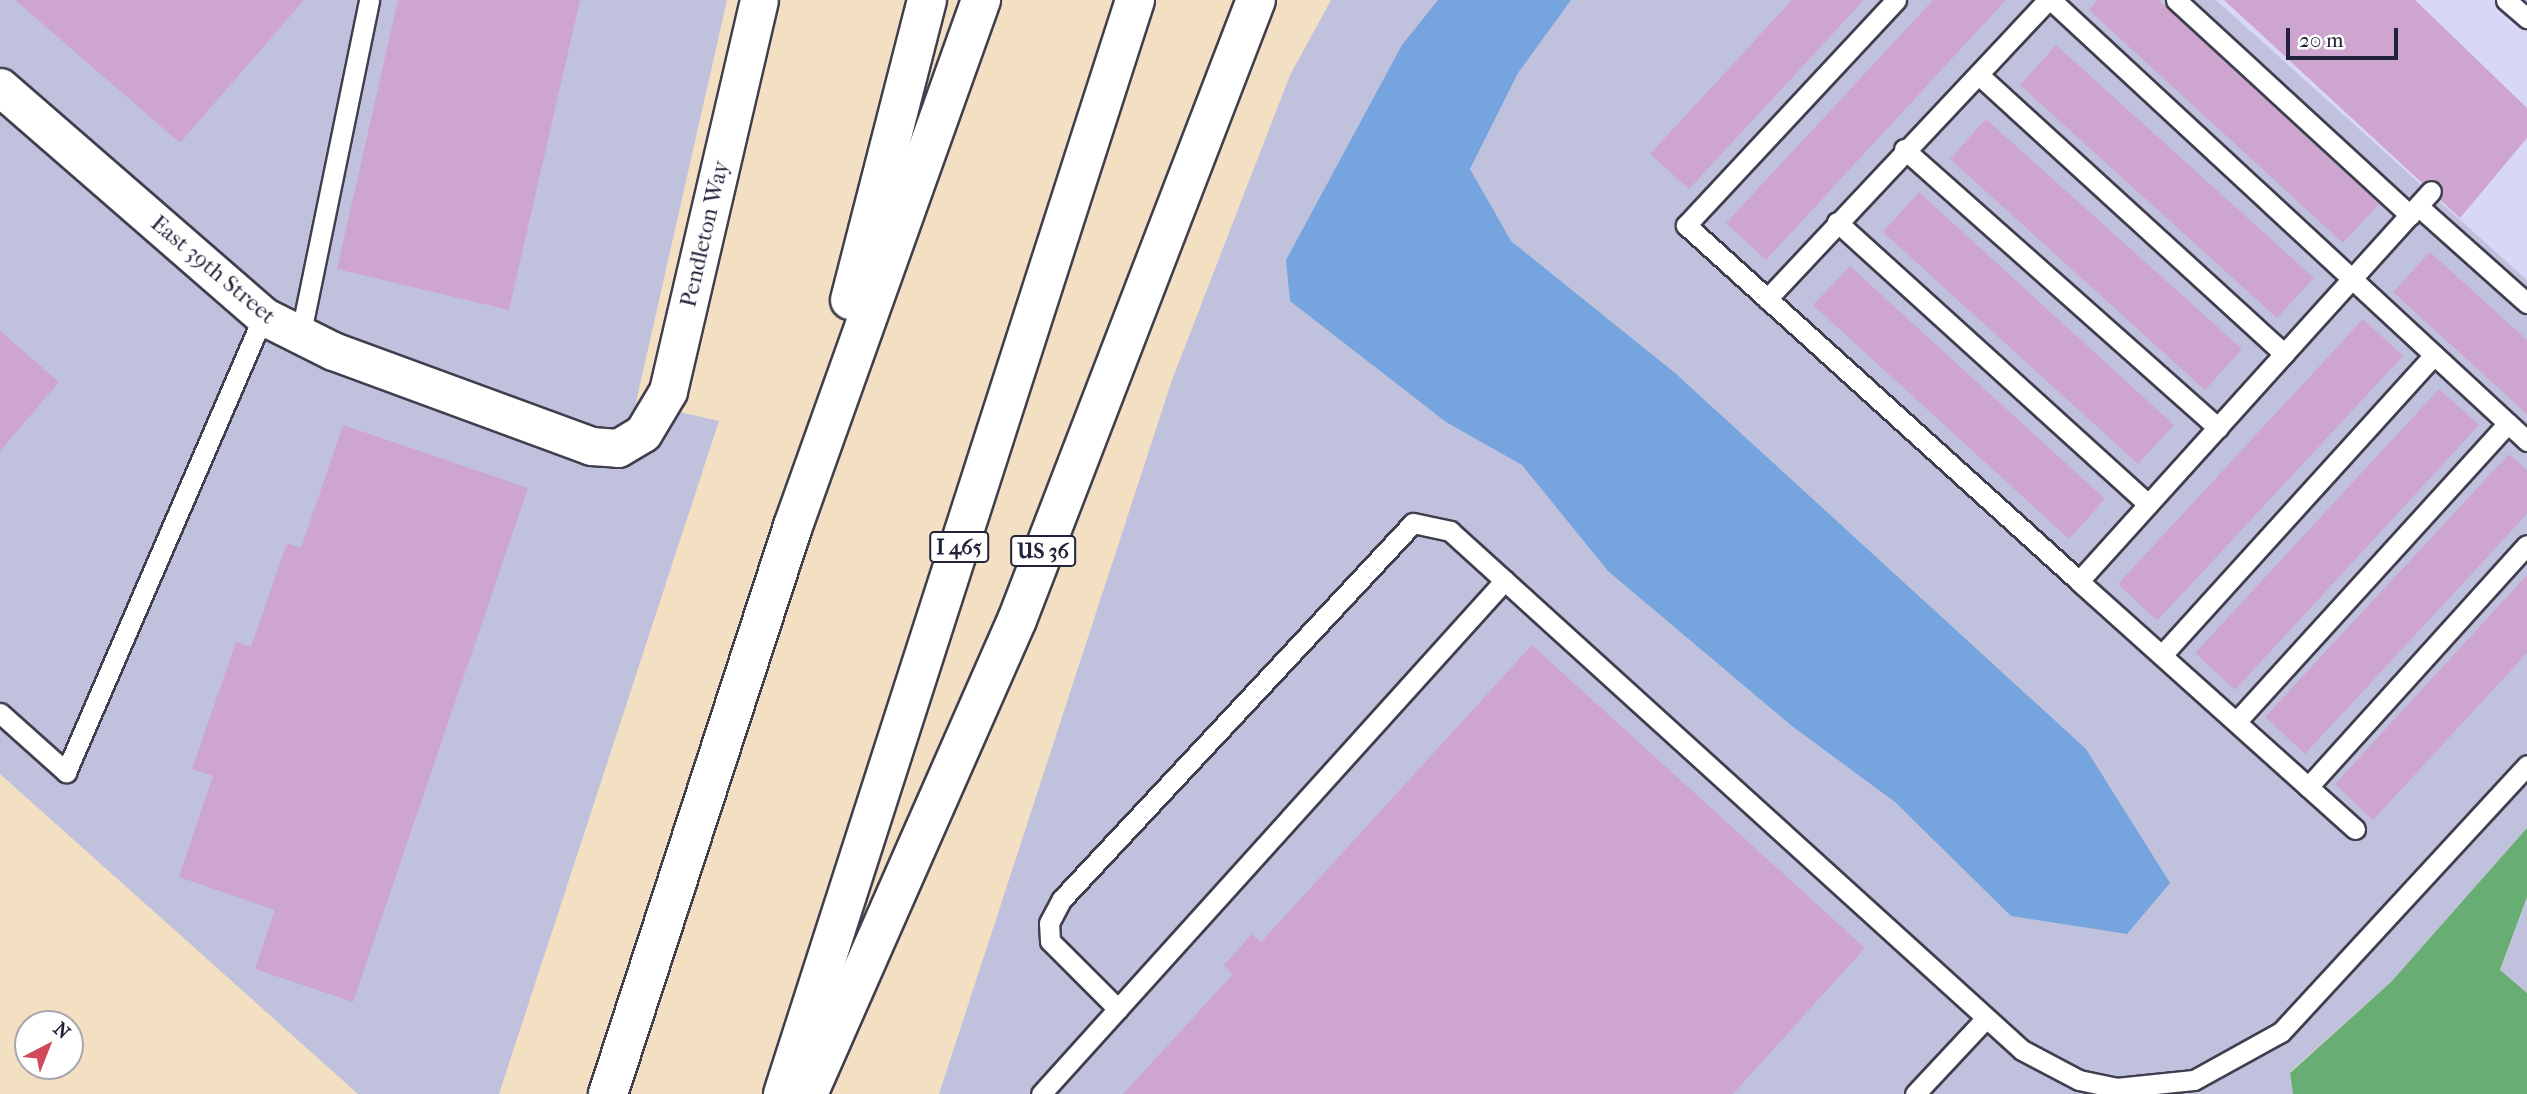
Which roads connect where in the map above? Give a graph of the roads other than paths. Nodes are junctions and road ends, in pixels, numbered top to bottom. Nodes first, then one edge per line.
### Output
1 (369, 0) edge
2 (759, 0) edge
3 (927, 0) edge
4 (981, 0) edge
5 (1135, 0) edge
6 (1256, 0) edge
7 (1896, 0) edge
8 (2050, 0) edge
9 (2176, 0) edge
10 (2506, 0) edge
11 (2527, 18) edge
12 (1980, 76) junction
13 (0, 87) edge
14 (1905, 149) junction
15 (2420, 204) junction
16 (1837, 222) junction
17 (2353, 279) junction
18 (1767, 299) junction
19 (2527, 303) edge
20 (263, 316) junction
21 (300, 337) junction
22 (2284, 354) junction
23 (2434, 355) junction
24 (2508, 423) junction
25 (2218, 428) junction
26 (2527, 441) edge
27 (618, 448) joint
28 (2148, 504) junction
29 (793, 526) junction
30 (2527, 545) edge
31 (1505, 580) junction
32 (2079, 581) junction
33 (2162, 655) junction
34 (0, 713) edge
35 (2236, 722) junction
36 (2527, 765) edge
37 (2308, 787) junction
38 (2355, 829) dead end
39 (1118, 1009) junction
40 (1986, 1018) junction
41 (608, 1094) edge
42 (783, 1094) edge
43 (808, 1094) edge
44 (1041, 1094) edge
45 (1915, 1094) edge

1 - 21 lane
2 - 27 street, Pendleton Way
3 - 29 highway
4 - 29 highway
5 - 42 highway, I 465
6 - 43 highway, US 36
7 - 18 lane
8 - 12 lane
8 - 17 lane
9 - 15 lane
10 - 11 lane
12 - 14 lane
12 - 22 lane
13 - 20 street, East 39th Street
14 - 16 lane
14 - 25 lane
15 - 17 lane
15 - 19 lane
16 - 18 lane
16 - 28 lane
17 - 22 lane
17 - 23 lane
18 - 32 lane
20 - 21 street, East 39th Street
20 - 34 lane
21 - 27 street, East 39th Street
22 - 25 lane
23 - 24 lane
23 - 33 lane
24 - 26 lane
24 - 35 lane
25 - 28 lane
28 - 32 lane
29 - 41 highway
30 - 37 lane
31 - 39 lane
31 - 39 lane
31 - 40 lane
32 - 33 lane
33 - 35 lane
35 - 37 lane
36 - 40 lane
37 - 38 lane
39 - 44 lane
40 - 45 lane

